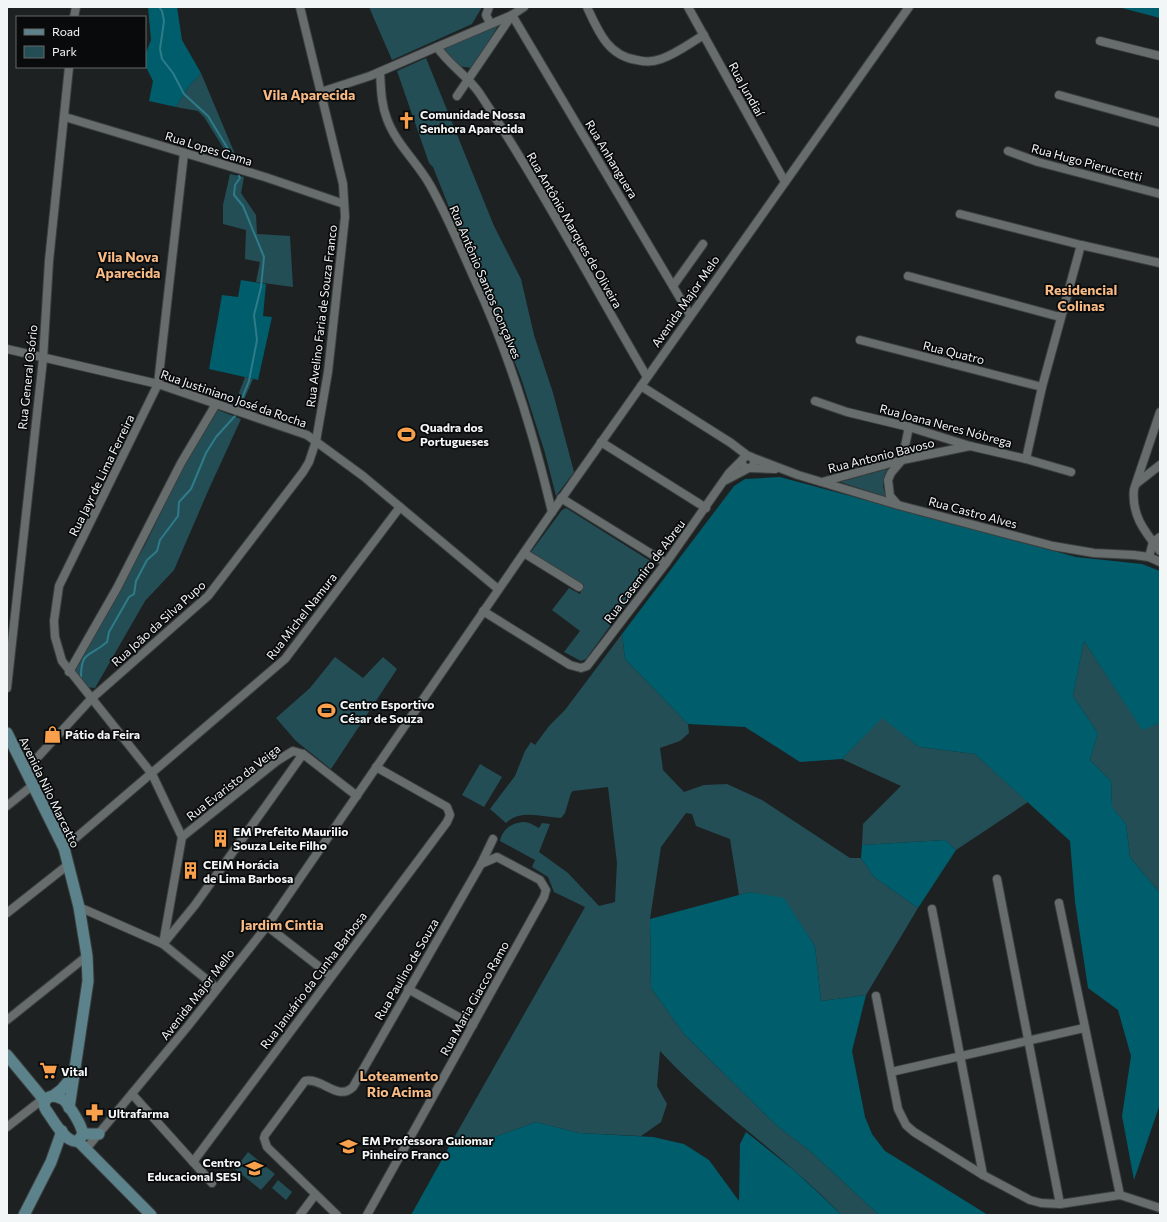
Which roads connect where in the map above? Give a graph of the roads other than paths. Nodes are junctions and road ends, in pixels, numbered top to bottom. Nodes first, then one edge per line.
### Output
1 (300, 7) edge
2 (489, 7) edge
3 (524, 7) edge
4 (587, 7) edge
5 (688, 7) edge
6 (910, 7) edge
7 (512, 15) junction
8 (490, 23) junction
9 (704, 35) junction
10 (1100, 41) dead end
11 (437, 47) junction
12 (1160, 56) edge
13 (70, 68) edge
14 (380, 72) junction
15 (469, 79) junction
16 (321, 92) junction
17 (1059, 95) dead end
18 (457, 96) dead end
19 (65, 117) junction
20 (1160, 123) edge
21 (1008, 151) dead end
22 (184, 153) junction
23 (784, 182) junction
24 (1160, 194) edge
25 (344, 204) junction
26 (960, 214) dead end
27 (704, 244) dead end
28 (1081, 246) junction
29 (1160, 263) edge
30 (908, 276) dead end
31 (673, 286) junction
32 (690, 316) junction
33 (1060, 317) junction
34 (860, 340) dead end
35 (7, 349) edge
36 (43, 359) junction
37 (647, 377) junction
38 (158, 384) junction
39 (640, 386) junction
40 (1042, 386) junction
41 (815, 400) dead end
42 (216, 404) junction
43 (1160, 412) edge
44 (909, 427) junction
45 (316, 441) junction
46 (601, 442) junction
47 (970, 446) junction
48 (747, 457) junction
49 (1026, 459) junction
50 (902, 460) junction
51 (1160, 465) edge
52 (748, 468) junction
53 (782, 470) junction
54 (1071, 472) dead end
55 (725, 480) junction
56 (821, 482) junction
57 (1136, 484) junction
58 (561, 498) junction
59 (898, 505) junction
60 (400, 507) junction
61 (706, 508) junction
62 (552, 512) junction
63 (1157, 540) edge
64 (1160, 551) edge
65 (524, 553) junction
66 (1149, 557) junction
67 (1160, 562) edge
68 (666, 563) junction
69 (579, 587) dead end
70 (498, 589) junction
71 (483, 611) junction
72 (69, 672) junction
73 (7, 688) edge
74 (91, 699) junction
75 (7, 733) edge
76 (303, 754) junction
77 (376, 767) junction
78 (26, 770) junction
79 (152, 774) junction
80 (33, 785) junction
81 (357, 796) junction
82 (7, 806) edge
83 (182, 837) junction
84 (64, 848) junction
85 (497, 857) junction
86 (69, 864) junction
87 (480, 864) junction
88 (997, 879) dead end
89 (1059, 903) dead end
90 (79, 907) junction
91 (932, 909) dead end
92 (7, 913) edge
93 (267, 926) junction
94 (163, 944) junction
95 (87, 956) junction
96 (331, 976) junction
97 (217, 988) junction
98 (408, 989) junction
99 (876, 996) dead end
100 (7, 1020) edge
101 (474, 1025) junction
102 (1084, 1028) junction
103 (1029, 1041) junction
104 (7, 1055) edge
105 (961, 1055) junction
106 (891, 1072) junction
107 (73, 1076) junction
108 (132, 1094) junction
109 (47, 1098) junction
110 (69, 1108) junction
111 (7, 1127) edge
112 (62, 1131) junction
113 (99, 1134) joint
114 (79, 1141) junction
115 (51, 1162) junction
116 (193, 1162) junction
117 (983, 1175) junction
118 (212, 1184) dead end
119 (315, 1195) junction
120 (1120, 1195) junction
121 (1060, 1204) junction
122 (1160, 1208) edge
123 (24, 1215) edge
124 (151, 1215) edge
125 (300, 1215) edge
126 (337, 1215) edge
127 (367, 1215) edge
128 (1157, 1215) edge

1 - 16 street, Rua Avelino Faria de Souza Franco
2 - 8 street
3 - 7 street
4 - 9 street
5 - 9 street, Rua Jundiaí
6 - 23 street, Avenida Major Melo
7 - 8 street
7 - 15 street
7 - 31 street, Rua Anhanguera
8 - 11 street
9 - 23 street, Rua Jundiaí
10 - 12 street
11 - 14 street
11 - 15 street, Rua Antônio Marques de Oliveira
13 - 19 street, Rua General Osório
14 - 16 street
14 - 62 street, Rua Antônio Santos Gonçalves
15 - 18 street
15 - 37 street, Rua Antônio Marques de Oliveira
16 - 25 street, Rua Avelino Faria de Souza Franco
17 - 20 street
19 - 22 street, Rua Lopes Gama
19 - 36 street, Rua General Osório
21 - 24 street, Rua Hugo Pieruccetti
22 - 25 street, Rua Lopes Gama
22 - 38 street, Rua Jayr de Lima Ferreira
23 - 32 street, Avenida Major Melo
25 - 45 street, Rua Avelino Faria de Souza Franco
26 - 28 street
27 - 31 street
28 - 29 street
28 - 33 street
30 - 33 street
31 - 32 street, Rua Anhanguera
32 - 37 street, Avenida Major Melo
33 - 40 street
34 - 40 street, Rua Quatro
35 - 36 street, Rua Justiniano José da Rocha
36 - 38 street, Rua Justiniano José da Rocha
36 - 73 street, Rua General Osório
37 - 39 street, Avenida Major Melo
38 - 42 street, Rua Justiniano José da Rocha
38 - 72 street, Rua Jayr de Lima Ferreira
39 - 46 street, Avenida Major Melo
39 - 48 street, Rua Castro Alves
40 - 49 street
41 - 44 street, Rua Joana Neres Nóbrega
42 - 45 street, Rua Justiniano José da Rocha
42 - 72 street
43 - 57 street
44 - 47 street, Rua Joana Neres Nóbrega
44 - 50 street
45 - 60 street, Rua Justiniano José da Rocha
45 - 74 street, Rua João da Silva Pupo
46 - 58 street, Avenida Major Melo
46 - 61 street
47 - 49 street, Rua Joana Neres Nóbrega
47 - 50 street, Rua Antonio Bavoso
48 - 52 street
48 - 53 street, Rua Castro Alves
48 - 55 street, Rua Casemiro de Abreu
49 - 54 street, Rua Joana Neres Nóbrega
50 - 56 street, Rua Antonio Bavoso
50 - 59 street
51 - 57 street
52 - 53 street, Rua Castro Alves
52 - 55 street
53 - 56 street, Rua Castro Alves
55 - 61 street, Rua Casemiro de Abreu
56 - 59 street, Rua Castro Alves
57 - 63 street
58 - 62 street, Avenida Major Melo
58 - 68 street
59 - 66 street, Rua Castro Alves
60 - 70 street, Rua Justiniano José da Rocha
60 - 79 street, Rua Michel Namura
61 - 68 street, Rua Casemiro de Abreu
62 - 65 street, Avenida Major Melo
63 - 64 street
63 - 66 street
65 - 69 street
65 - 70 street, Avenida Major Melo
66 - 67 street, Rua Castro Alves
68 - 71 street, Rua Casemiro de Abreu
70 - 71 street, Avenida Major Melo
71 - 77 street, Avenida Major Mello
72 - 74 street, Rua Jayr de Lima Ferreira
74 - 78 street, Rua João da Silva Pupo
74 - 79 street, Rua Jayr de Lima Ferreira
75 - 78 street, Avenida Nilo Marcatto
76 - 81 street
76 - 83 street, Rua Evaristo da Veiga
76 - 94 street
77 - 81 street, Avenida Major Mello
77 - 96 street, Rua Januário da Cunha Barbosa
78 - 80 street, Avenida Nilo Marcatto
79 - 83 street, Rua Jayr de Lima Ferreira
79 - 84 street, Rua Michel Namura
80 - 82 street
80 - 84 street, Avenida Nilo Marcatto
81 - 93 street, Avenida Major Mello
83 - 94 street
84 - 86 street, Avenida Nilo Marcatto
85 - 87 street
85 - 87 street, Rua Paulino de Souza
85 - 101 street, Rua Maria Giacco Ramo
86 - 90 street, Avenida Nilo Marcatto
86 - 92 street
87 - 98 street, Rua Paulino de Souza
88 - 103 street
89 - 102 street
90 - 94 street
90 - 95 street, Avenida Nilo Marcatto
91 - 105 street
93 - 96 street
93 - 97 street, Avenida Major Mello
94 - 97 street
95 - 100 street
95 - 107 street, Avenida Nilo Marcatto
96 - 116 street, Rua Januário da Cunha Barbosa
97 - 108 street, Avenida Major Mello
98 - 101 street
98 - 119 street, Rua Paulino de Souza
99 - 106 street
101 - 127 street, Rua Maria Giacco Ramo
102 - 103 street
102 - 120 street
103 - 105 street
103 - 121 street
104 - 109 street
105 - 106 street
105 - 117 street
106 - 117 street
107 - 109 street
107 - 110 street, Avenida Nilo Marcatto
108 - 113 street, Avenida Major Mello
108 - 116 street
109 - 110 street
109 - 111 street
109 - 112 street
110 - 114 street
112 - 114 street
112 - 115 street
113 - 114 street
114 - 115 street
114 - 124 street
115 - 123 street
116 - 118 street
117 - 121 street
119 - 125 street
119 - 126 street
120 - 121 street
120 - 122 street
122 - 128 street

